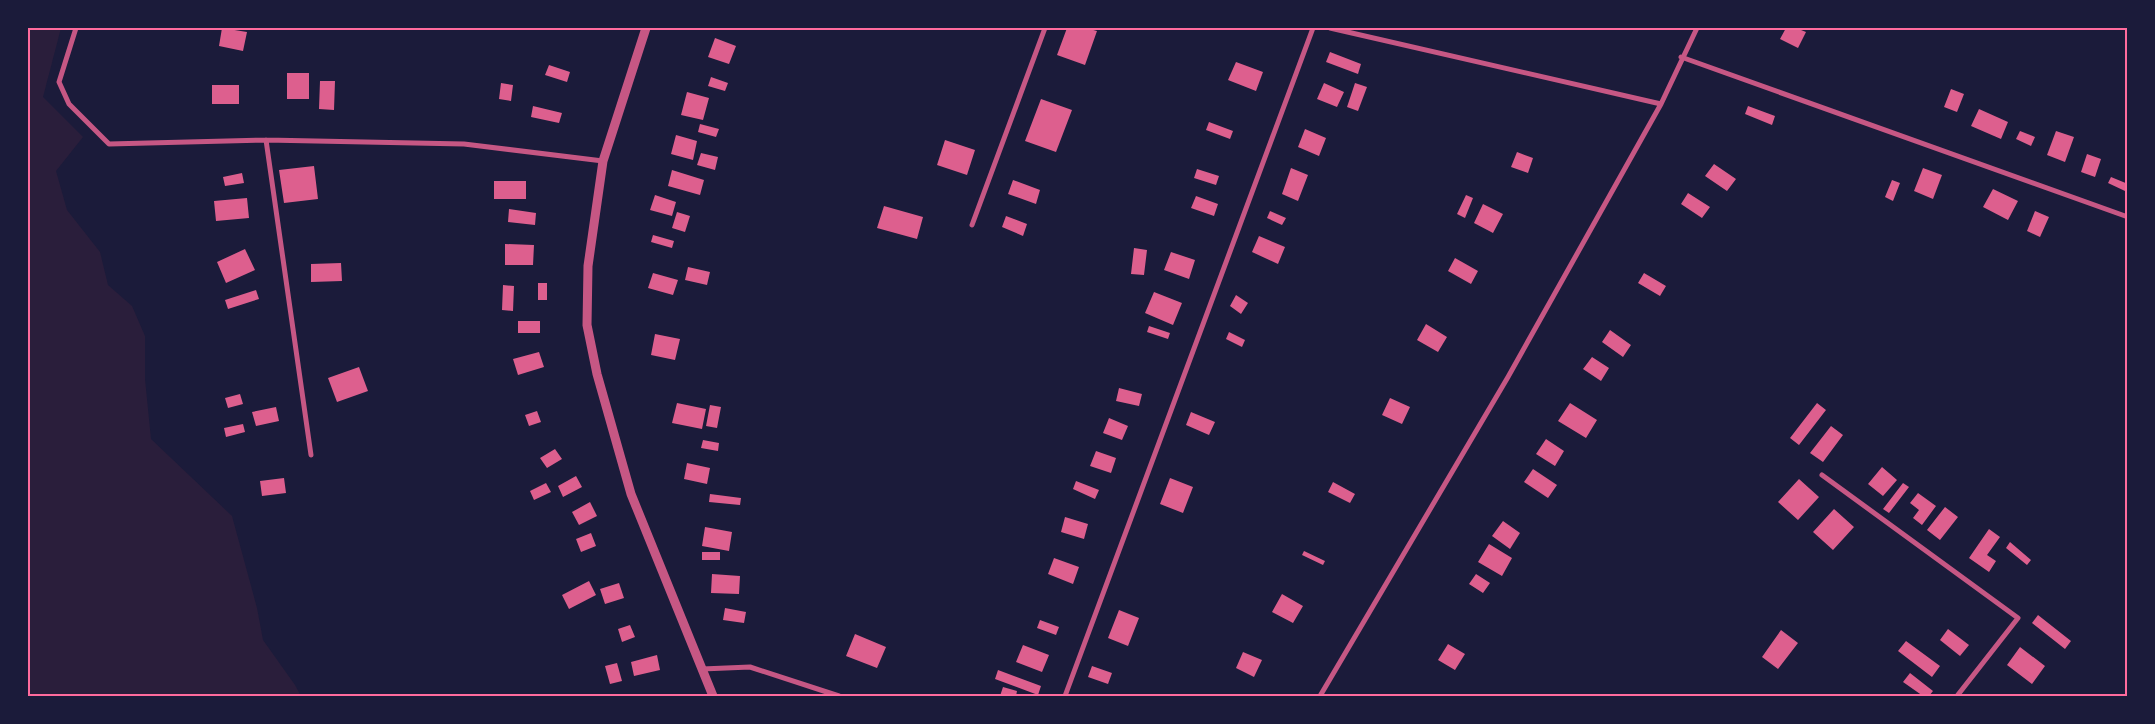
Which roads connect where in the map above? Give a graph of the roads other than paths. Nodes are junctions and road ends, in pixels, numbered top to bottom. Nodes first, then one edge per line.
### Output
1 (76, 28) edge
2 (646, 28) edge
3 (1045, 28) edge
4 (1313, 28) edge
5 (1330, 28) edge
6 (1697, 28) edge
7 (1681, 57) junction
8 (1661, 104) junction
9 (266, 140) junction
10 (602, 161) junction
11 (2128, 217) edge
12 (972, 225) dead end
13 (311, 455) dead end
14 (1822, 475) dead end
15 (701, 669) junction
16 (713, 696) edge
17 (839, 696) edge
18 (1065, 696) edge
19 (1320, 696) edge
20 (1957, 696) edge

1 - 9 street
2 - 10 street
3 - 12 street
4 - 18 street
5 - 8 street
6 - 7 street
7 - 8 street
7 - 11 street
8 - 19 street
9 - 10 street
9 - 13 street
10 - 15 street
14 - 20 street
15 - 16 street
15 - 17 street

